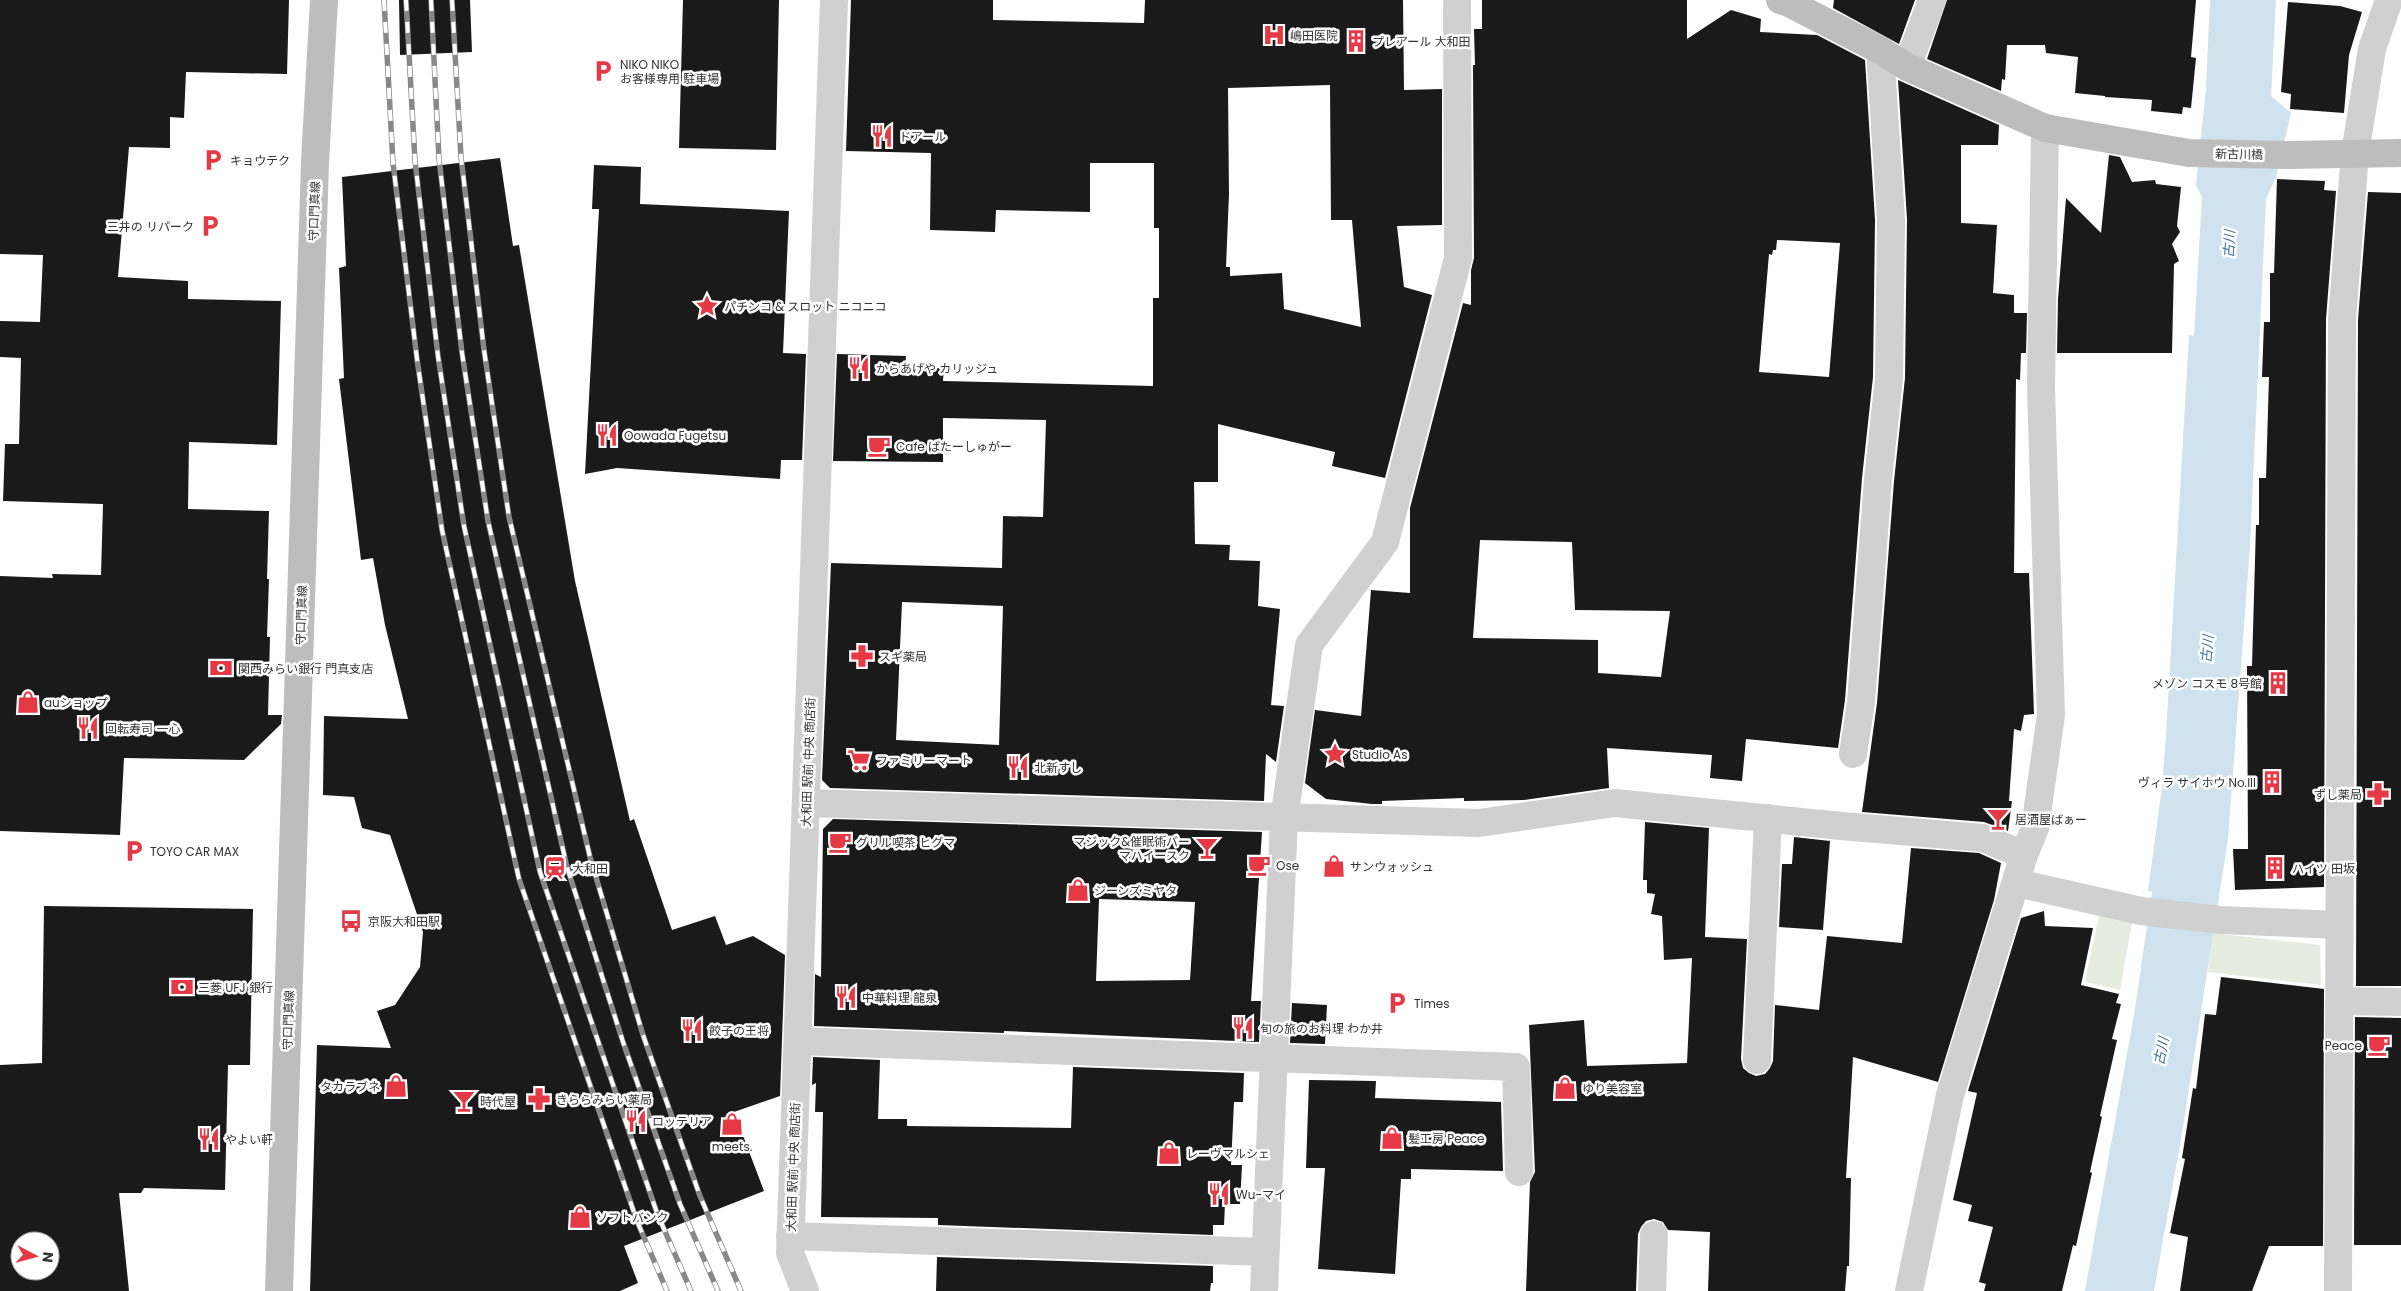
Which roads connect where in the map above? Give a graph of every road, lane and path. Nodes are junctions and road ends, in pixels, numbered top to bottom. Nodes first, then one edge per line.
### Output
1 (324, 0) edge
2 (834, 0) edge
3 (1457, 0) edge
4 (1780, 0) edge
5 (1932, 0) edge
6 (2389, 0) edge
7 (1880, 50) junction
8 (1908, 68) junction
9 (2045, 128) junction
10 (2355, 153) junction
11 (2401, 153) edge
12 (1853, 754) dead end
13 (807, 804) junction
14 (1768, 818) junction
15 (1284, 819) junction
16 (2024, 855) junction
17 (2016, 883) junction
18 (2339, 925) junction
19 (2340, 1001) junction
20 (2401, 1002) edge
21 (798, 1041) junction
22 (1274, 1058) junction
23 (1757, 1060) dead end
24 (1518, 1172) dead end
25 (1654, 1235) dead end
26 (790, 1236) junction
27 (1265, 1252) junction
28 (279, 1291) edge
29 (805, 1291) edge
30 (1264, 1291) edge
31 (1652, 1291) edge
32 (1909, 1291) edge
33 (2338, 1291) edge

1 - 28 main road, 守口門真線
2 - 13 street, 大和田 駅前 中央 商店街
3 - 15 street
4 - 7 main road, 新古川橋
5 - 8 street
6 - 10 street
7 - 8 main road, 新古川橋
7 - 12 street
8 - 9 main road, 新古川橋
9 - 10 main road, 新古川橋
9 - 16 street
10 - 11 main road, 新古川橋
10 - 18 street
13 - 15 street
13 - 21 street, 大和田 駅前 中央 商店街
14 - 15 street
14 - 16 street
14 - 23 street
15 - 22 street
16 - 17 street
17 - 18 street
17 - 32 street
18 - 19 street
19 - 20 street
19 - 33 street
21 - 22 street
21 - 26 street, 大和田 駅前 中央 商店街
22 - 24 street
22 - 27 street
25 - 31 street
26 - 27 street
26 - 29 street, 大和田 駅前 中央 商店街
27 - 30 street

